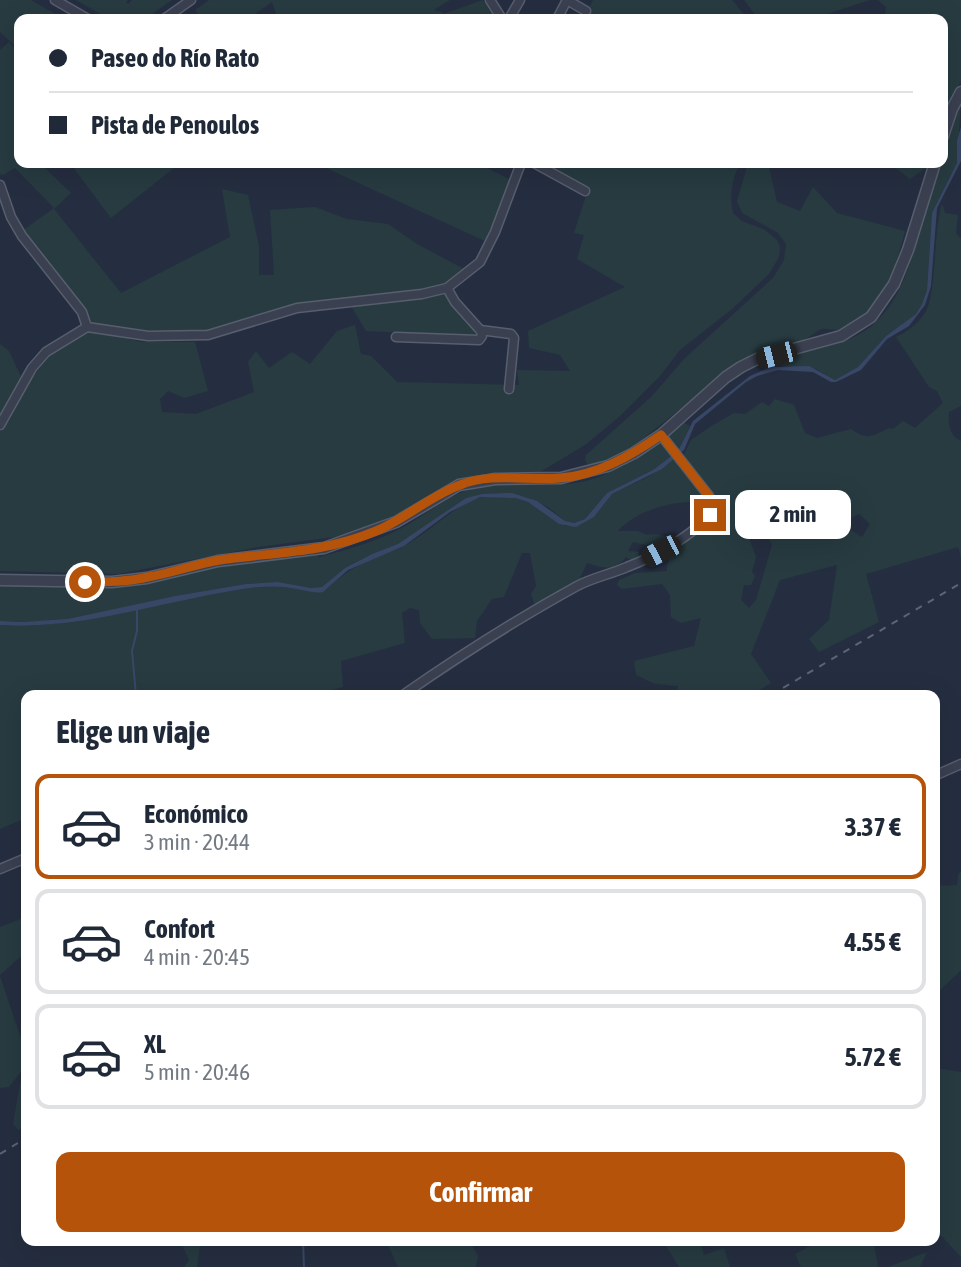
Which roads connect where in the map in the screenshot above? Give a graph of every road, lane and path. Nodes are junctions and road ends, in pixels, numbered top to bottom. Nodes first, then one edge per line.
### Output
1 (55, 0) edge
2 (191, 0) edge
3 (567, 0) edge
4 (586, 11) dead end
5 (79, 14) edge
6 (171, 14) edge
7 (961, 92) edge
8 (948, 121) edge
9 (519, 168) edge
10 (543, 168) edge
11 (933, 168) edge
12 (0, 185) edge
13 (585, 191) dead end
14 (447, 288) junction
15 (87, 327) junction
16 (480, 330) junction
17 (396, 337) dead end
18 (509, 389) dead end
19 (0, 425) edge
20 (663, 438) junction
21 (0, 580) edge
22 (410, 690) edge
23 (961, 764) edge
24 (940, 773) edge
25 (21, 860) edge
26 (0, 869) edge

1 - 5 street
2 - 6 street
3 - 4 street
7 - 8 street
9 - 14 street
10 - 13 street
11 - 20 street
12 - 15 street
14 - 15 street
14 - 16 street
15 - 19 street
16 - 17 street
16 - 18 street
20 - 21 street
20 - 22 street
23 - 24 street
25 - 26 street

